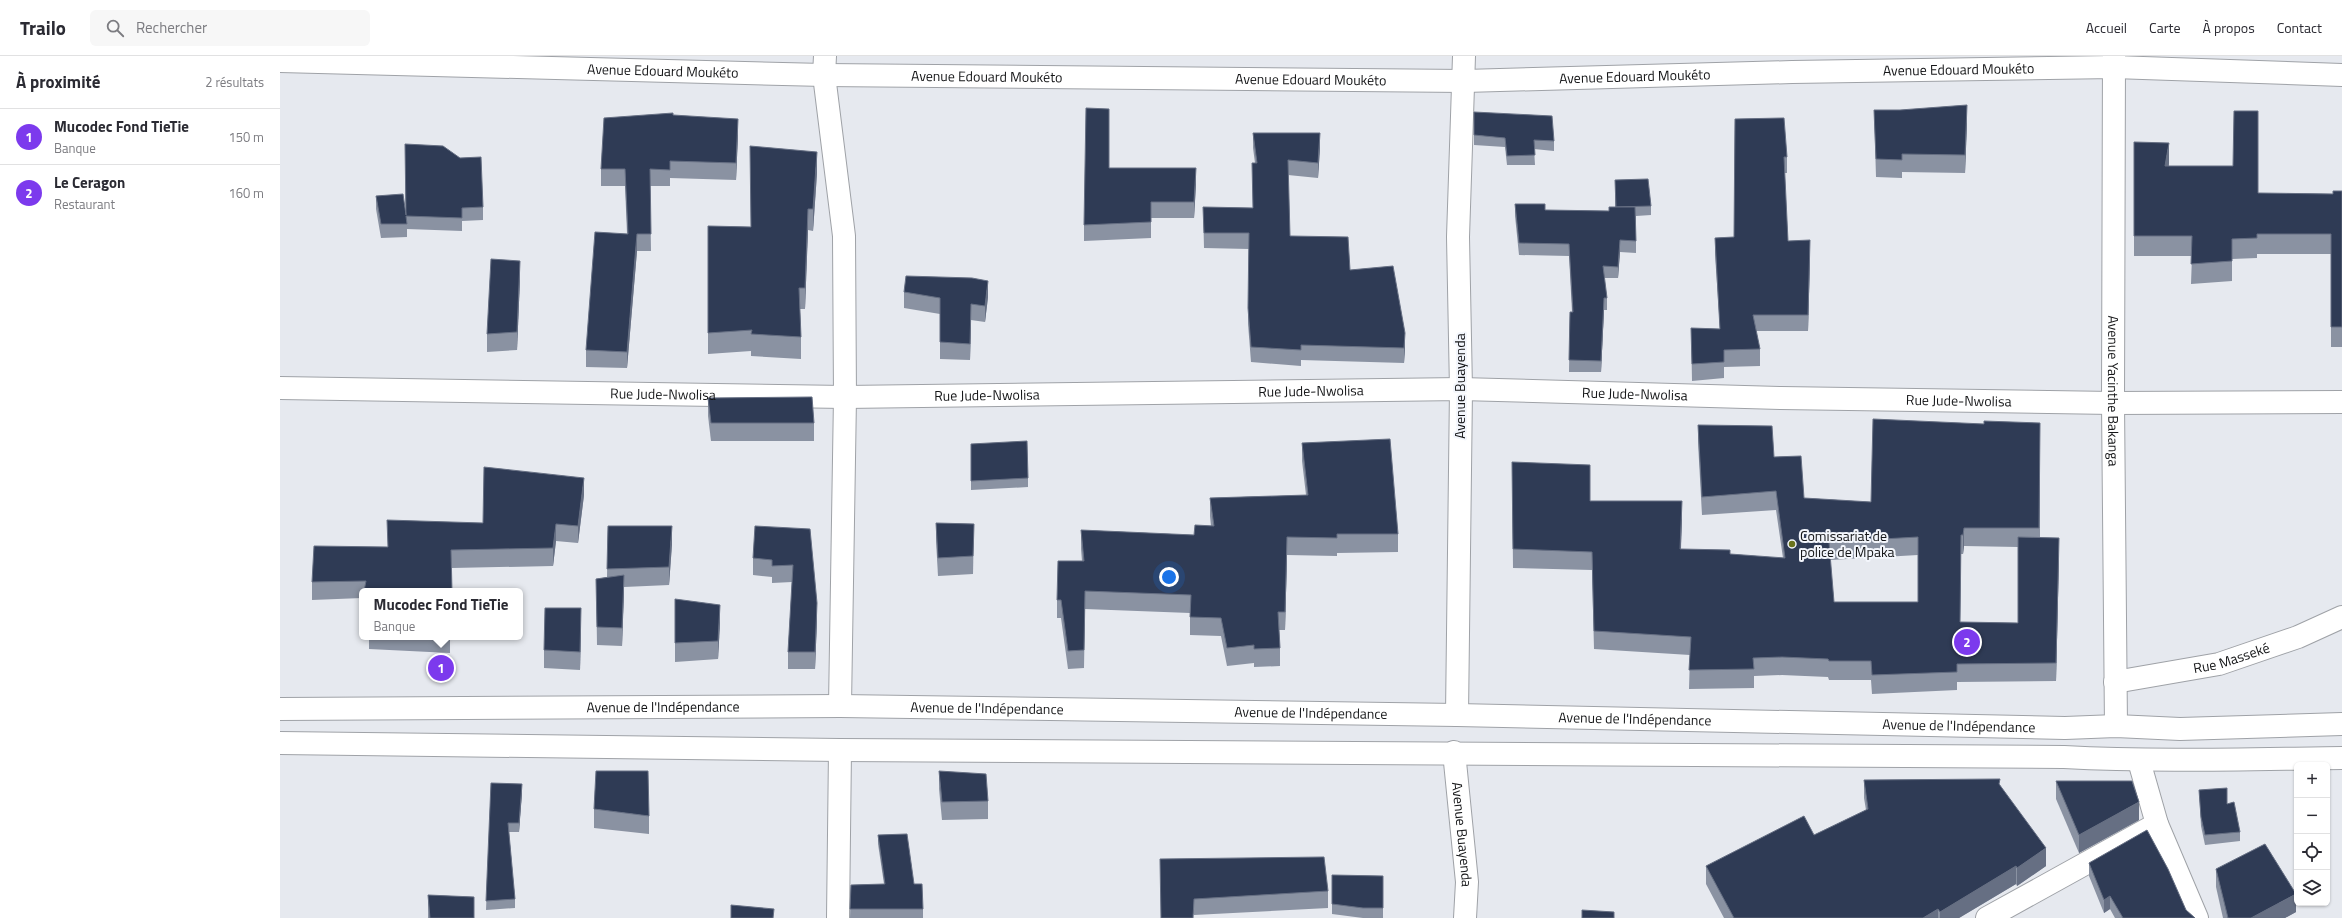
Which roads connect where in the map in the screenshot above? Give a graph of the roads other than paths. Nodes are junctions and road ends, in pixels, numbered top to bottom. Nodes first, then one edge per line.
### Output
1 (1464, 56) edge
2 (280, 61) edge
3 (2114, 62) edge
4 (825, 65) edge
5 (2342, 75) edge
6 (1465, 81) junction
7 (280, 388) edge
8 (1461, 389) junction
9 (845, 397) junction
10 (2342, 402) edge
11 (2113, 403) junction
12 (2342, 618) edge
13 (2115, 682) junction
14 (840, 706) junction
15 (280, 709) edge
16 (1457, 715) junction
17 (2342, 724) edge
18 (2116, 726) junction
19 (280, 743) edge
20 (840, 750) junction
21 (1454, 752) junction
22 (2342, 758) edge
23 (2139, 761) junction
24 (2157, 824) junction
25 (838, 918) edge
26 (1465, 918) edge
27 (1987, 918) edge
28 (2197, 918) edge

1 - 6 street, Avenue Buayenda
2 - 4 street, Avenue Edouard Moukéto
3 - 5 street, Avenue Edouard Moukéto
3 - 6 street, Avenue Edouard Moukéto
3 - 11 street, Avenue Yacinthe Bakanga
4 - 6 street, Avenue Edouard Moukéto
4 - 9 street
6 - 8 street, Avenue Buayenda
7 - 9 street, Rue Jude-Nwolisa
8 - 9 street, Rue Jude-Nwolisa
8 - 11 street, Rue Jude-Nwolisa
8 - 16 street, Avenue Buayenda
9 - 14 street
10 - 11 street, Rue Jude-Nwolisa
11 - 13 street, Avenue Yacinthe Bakanga
12 - 13 street, Rue Masseké
13 - 18 street, Avenue Yacinthe Bakanga
14 - 15 street, Avenue de l'Indépendance
14 - 16 street, Avenue de l'Indépendance
16 - 18 street, Avenue de l'Indépendance
17 - 18 street, Avenue de l'Indépendance
19 - 20 street
20 - 21 street
20 - 25 street
21 - 23 street
21 - 26 street, Avenue Buayenda
22 - 23 street
23 - 24 street
24 - 27 street
24 - 28 street

